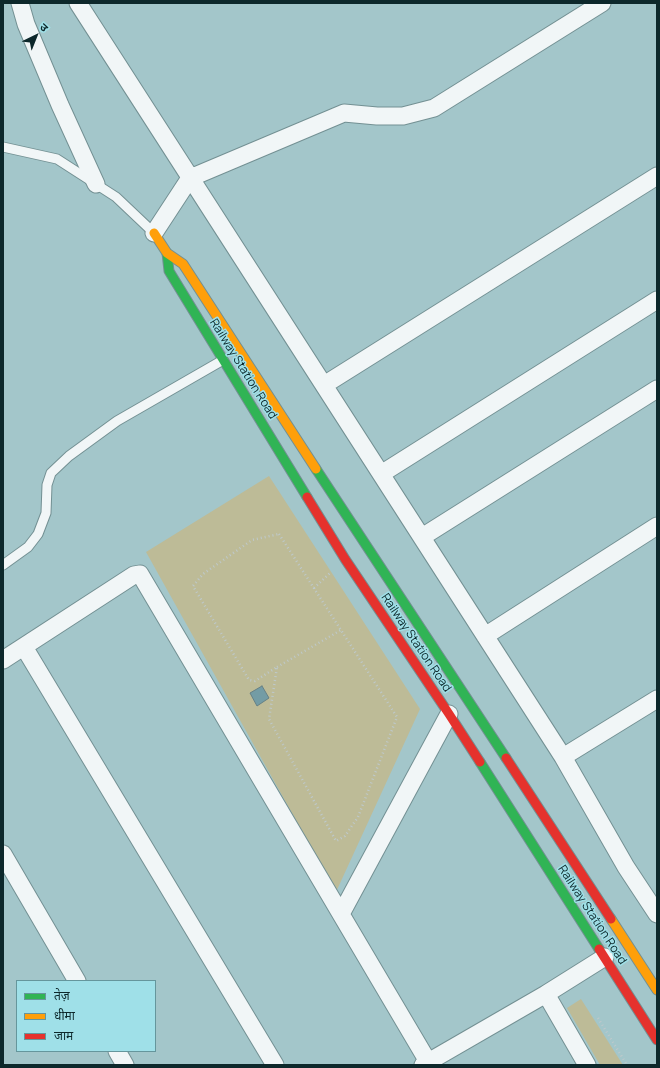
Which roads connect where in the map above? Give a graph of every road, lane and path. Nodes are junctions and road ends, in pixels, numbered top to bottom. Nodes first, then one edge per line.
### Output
1 (20, 3) edge
2 (78, 3) edge
3 (602, 3) edge
4 (3, 147) edge
5 (657, 176) edge
6 (190, 178) junction
7 (96, 184) junction
8 (154, 233) junction
9 (167, 253) junction
10 (657, 300) edge
11 (223, 360) junction
12 (324, 385) junction
13 (657, 389) edge
14 (381, 474) junction
15 (657, 526) edge
16 (422, 537) junction
17 (3, 565) edge
18 (341, 630) junction
19 (485, 636) junction
20 (24, 647) junction
21 (3, 660) edge
22 (277, 667) junction
23 (657, 699) edge
24 (449, 714) junction
25 (563, 757) junction
26 (3, 854) edge
27 (341, 914) junction
28 (657, 914) edge
29 (605, 957) junction
30 (76, 980) edge
31 (657, 990) edge
32 (546, 994) junction
33 (598, 1018) dead end
34 (657, 1040) edge
35 (118, 1052) edge
36 (427, 1064) edge
37 (125, 1065) edge
38 (275, 1065) edge
39 (587, 1065) edge
40 (627, 1065) edge

1 - 7 street
2 - 6 street
3 - 6 street
4 - 7 lane
5 - 12 street
6 - 8 street
6 - 12 street
7 - 8 lane
8 - 9 street, Railway Station Road
9 - 11 street, Railway Station Road
9 - 31 street, Railway Station Road
10 - 14 street
11 - 17 lane
11 - 24 street, Railway Station Road
12 - 14 street
13 - 16 street
14 - 16 street
15 - 19 street
16 - 19 street
18 - 22 path
18 - 22 path
18 - 22 path
19 - 25 street
20 - 21 street
20 - 27 street
20 - 38 street
23 - 25 street
24 - 27 street
24 - 29 street, Railway Station Road
25 - 28 street
26 - 30 street
27 - 36 street
29 - 32 street
29 - 34 street, Railway Station Road
32 - 36 street
32 - 39 street
33 - 40 path
35 - 37 street

